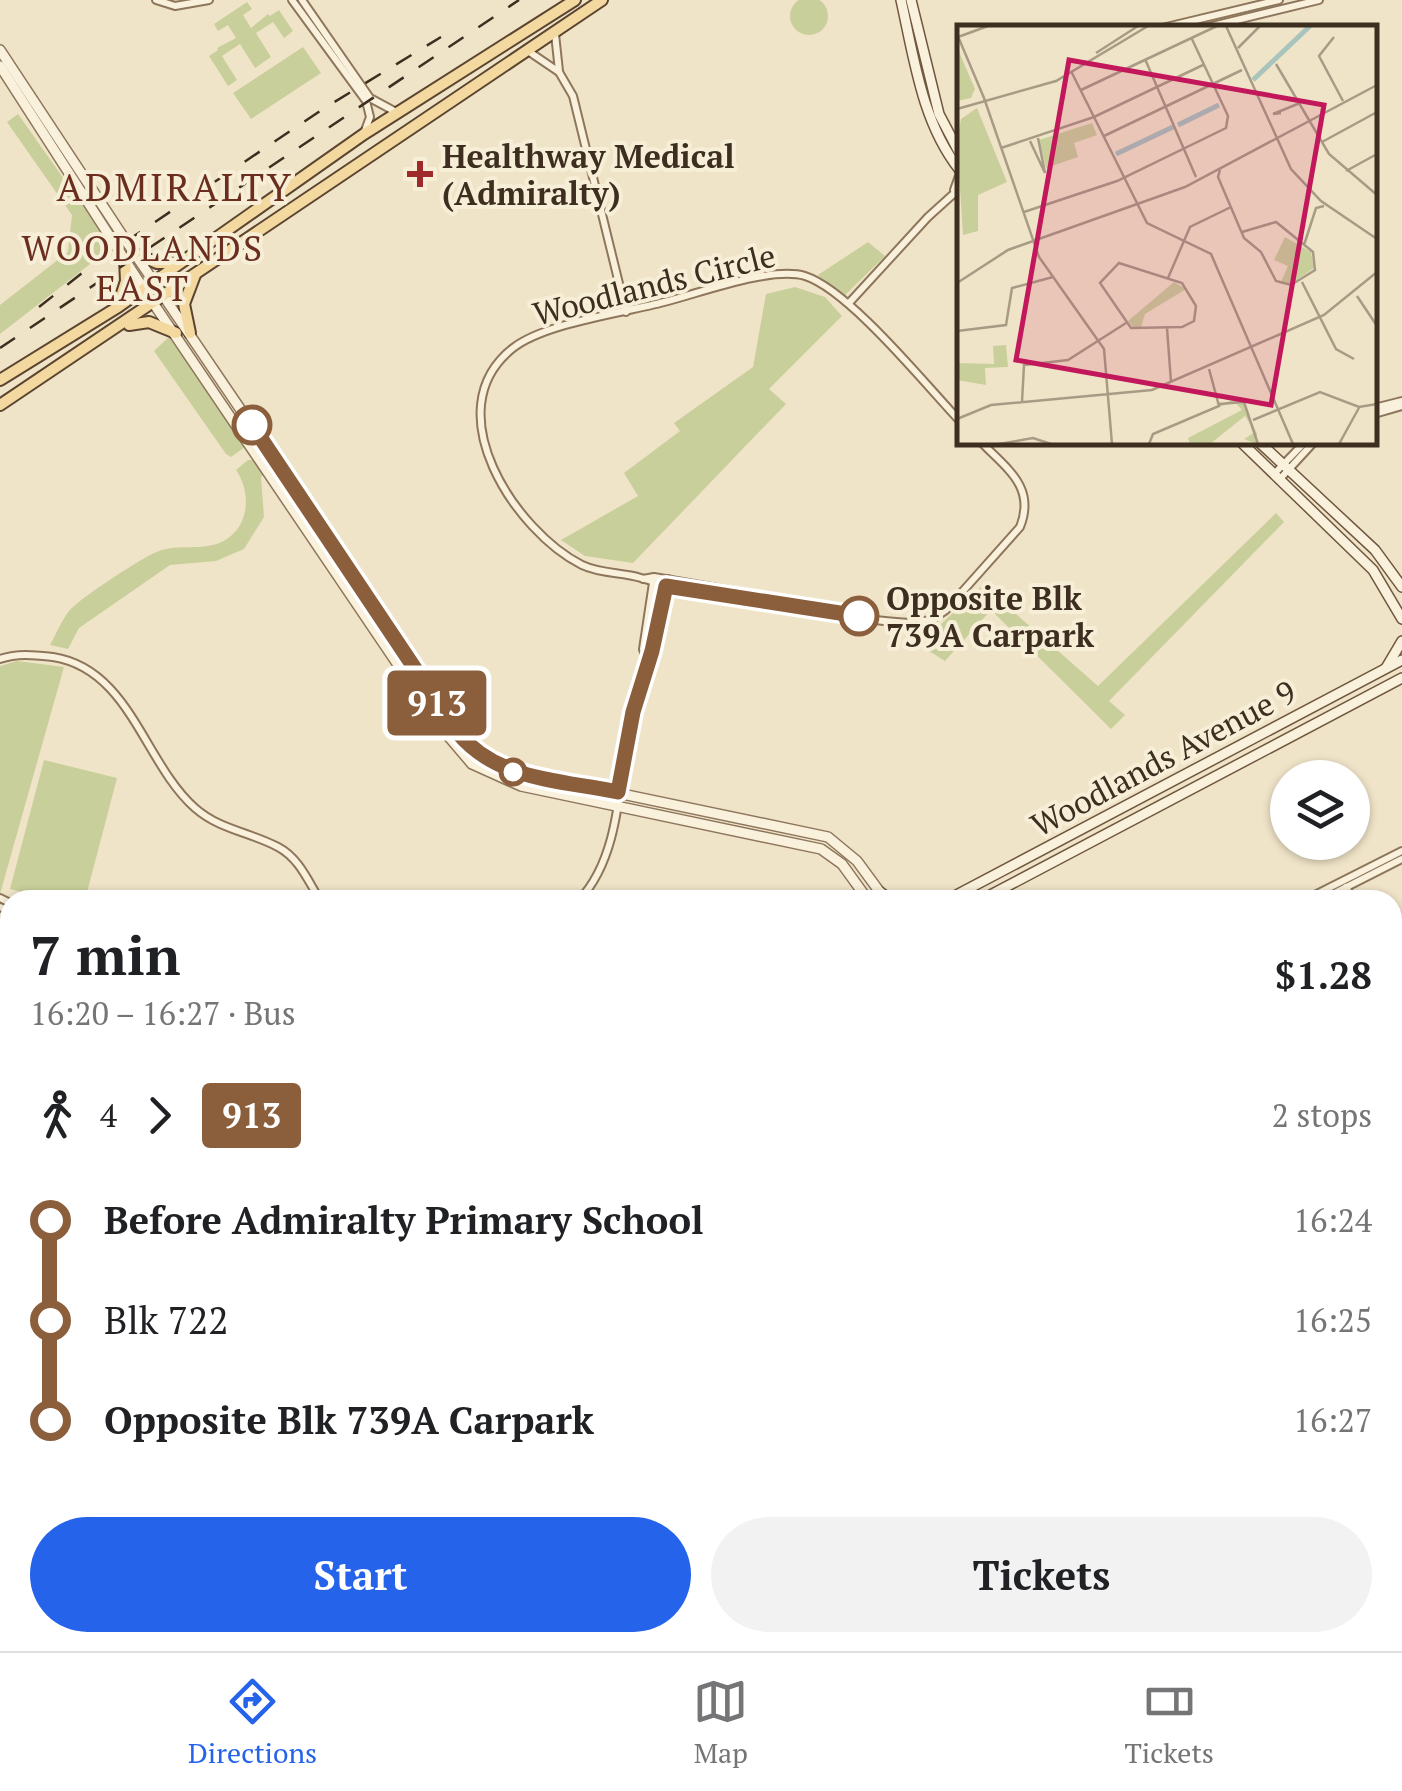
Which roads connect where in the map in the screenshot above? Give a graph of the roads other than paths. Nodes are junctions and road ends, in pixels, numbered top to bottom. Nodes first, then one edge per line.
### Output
1 (156, 0) edge
2 (209, 0) edge
3 (292, 0) edge
4 (302, 0) edge
5 (575, 0) edge
6 (900, 0) edge
7 (912, 0) edge
8 (1280, 0) edge
9 (1319, 0) edge
10 (600, 1) edge
11 (1175, 25) edge
12 (1216, 25) edge
13 (556, 32) junction
14 (0, 50) edge
15 (528, 51) junction
16 (0, 66) edge
17 (559, 72) junction
18 (398, 112) junction
19 (364, 134) junction
20 (957, 147) edge
21 (957, 168) edge
22 (956, 190) edge
23 (130, 256) junction
24 (180, 263) junction
25 (195, 274) junction
26 (148, 285) junction
27 (164, 295) junction
28 (154, 303) junction
29 (849, 303) junction
30 (118, 307) junction
31 (626, 312) junction
32 (120, 327) junction
33 (190, 333) junction
34 (176, 334) junction
35 (0, 380) edge
36 (1402, 404) edge
37 (0, 405) edge
38 (1377, 410) edge
39 (957, 417) edge
40 (984, 445) edge
41 (1244, 445) edge
42 (1261, 445) edge
43 (1303, 445) edge
44 (1311, 445) edge
45 (1285, 468) junction
46 (1276, 477) junction
47 (653, 580) junction
48 (667, 583) junction
49 (1402, 588) edge
50 (1402, 619) edge
51 (1402, 640) edge
52 (0, 659) edge
53 (647, 660) junction
54 (1402, 660) edge
55 (1384, 670) junction
56 (1402, 681) edge
57 (618, 792) junction
58 (616, 806) junction
59 (1402, 851) edge
60 (1402, 859) edge
61 (1346, 887) junction
62 (313, 890) edge
63 (586, 890) edge
64 (861, 890) edge
65 (879, 890) edge
66 (966, 890) edge
67 (1000, 890) edge
68 (1325, 890) edge
69 (1340, 890) edge
70 (1348, 890) edge

1 - 2 street
3 - 19 street
4 - 18 street
5 - 18 main road
6 - 21 street
7 - 20 street
8 - 11 street
9 - 12 street
10 - 13 main road
13 - 15 main road
13 - 17 street
14 - 23 street
15 - 17 street
15 - 25 main road
16 - 23 street
17 - 31 street
18 - 19 main road
19 - 24 main road
22 - 29 street
23 - 24 main road
23 - 26 street
23 - 30 main road
24 - 26 main road
25 - 27 main road
25 - 33 main road
26 - 27 street
26 - 28 street
26 - 30 main road
27 - 28 main road
27 - 33 street
28 - 32 main road
28 - 34 street
29 - 31 street, Woodlands Circle
29 - 39 street, Woodlands Circle
30 - 35 main road
31 - 47 street, Woodlands Circle
32 - 34 main road
32 - 37 main road
33 - 57 street
34 - 58 street
36 - 38 street
40 - 48 street
41 - 46 street
42 - 45 street
43 - 45 street
44 - 45 street
45 - 46 street
45 - 49 street
46 - 50 street
47 - 48 street
47 - 53 street
48 - 53 street
51 - 55 street
52 - 62 street
53 - 57 street
54 - 55 street, Woodlands Avenue 9
55 - 66 street, Woodlands Avenue 9
56 - 67 street, Woodlands Avenue 9
57 - 58 street
57 - 65 street
58 - 63 street
58 - 64 street
59 - 68 street
60 - 61 street
61 - 69 street
61 - 70 street

